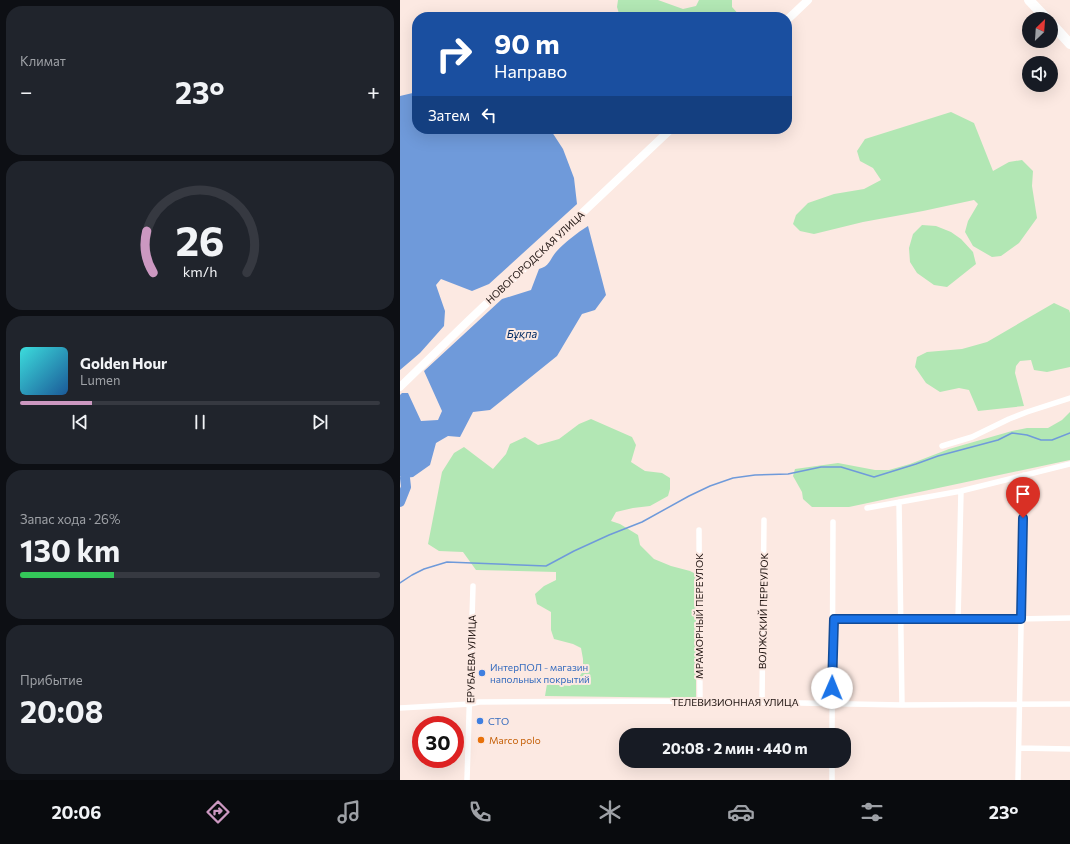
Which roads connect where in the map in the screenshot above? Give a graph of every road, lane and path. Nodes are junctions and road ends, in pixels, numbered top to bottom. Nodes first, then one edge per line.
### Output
1 (808, 0) edge
2 (1029, 0) edge
3 (1040, 12) edge
4 (792, 15) edge
5 (1058, 31) edge
6 (1070, 44) edge
7 (666, 134) edge
8 (400, 387) edge
9 (1070, 398) edge
10 (942, 446) dead end
11 (1070, 464) edge
12 (1024, 475) junction
13 (961, 491) junction
14 (899, 502) junction
15 (867, 508) dead end
16 (764, 520) dead end
17 (834, 522) dead end
18 (699, 530) dead end
19 (473, 586) dead end
20 (1070, 618) edge
21 (834, 619) junction
22 (1021, 619) junction
23 (900, 620) junction
24 (958, 620) junction
25 (700, 701) junction
26 (762, 702) junction
27 (832, 702) junction
28 (470, 704) junction
29 (902, 704) junction
30 (1020, 704) junction
31 (1070, 704) edge
32 (400, 708) edge
33 (832, 728) edge
34 (1019, 748) junction
35 (1070, 749) edge
36 (832, 768) edge
37 (467, 780) edge
38 (832, 780) edge
39 (1018, 780) edge

1 - 4 street
2 - 3 highway
5 - 6 highway
7 - 8 street, НОВОГОРОДСКАЯ УЛИЦА
9 - 10 street
11 - 12 street
12 - 13 street
12 - 22 street
13 - 14 street
13 - 24 street
14 - 15 street
14 - 23 street
16 - 26 street, ВОЛЖСКИЙ ПЕРЕУЛОК
17 - 21 street
18 - 25 street, МРАМОРНЫЙ ПЕРЕУЛОК
19 - 28 street, ЕРУБАЕВА УЛИЦА
20 - 22 street
21 - 23 street
21 - 27 street
22 - 24 street
22 - 30 street
23 - 24 street
23 - 29 street
25 - 26 street, ТЕЛЕВИЗИОННАЯ УЛИЦА
25 - 28 street, ТЕЛЕВИЗИОННАЯ УЛИЦА
26 - 27 street, ТЕЛЕВИЗИОННАЯ УЛИЦА
27 - 29 street, ТЕЛЕВИЗИОННАЯ УЛИЦА
27 - 33 street
28 - 32 street, ТЕЛЕВИЗИОННАЯ УЛИЦА
28 - 37 street, ЕРУБАЕВА УЛИЦА
29 - 30 street, ТЕЛЕВИЗИОННАЯ УЛИЦА
30 - 31 street, ТЕЛЕВИЗИОННАЯ УЛИЦА
30 - 34 street
34 - 35 street
34 - 39 street
36 - 38 street

